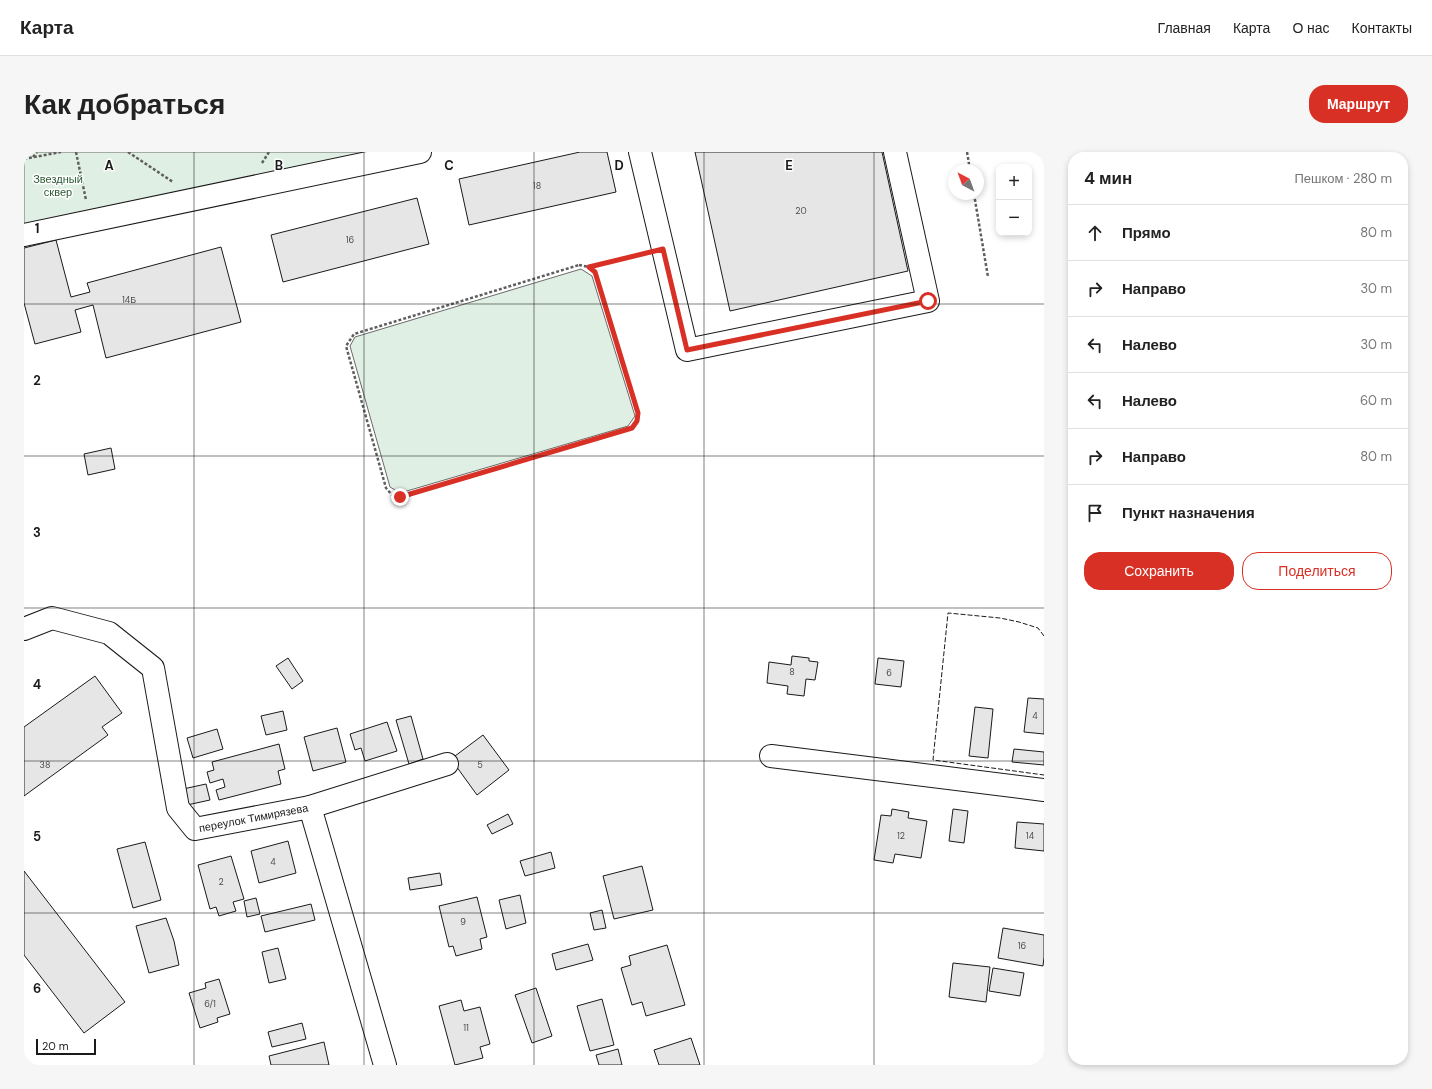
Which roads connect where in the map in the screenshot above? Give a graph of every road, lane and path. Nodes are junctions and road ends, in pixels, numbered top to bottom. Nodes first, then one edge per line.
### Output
1 (37, 152) edge
2 (61, 152) edge
3 (76, 152) edge
4 (128, 152) edge
5 (420, 152) edge
6 (640, 152) edge
7 (895, 152) edge
8 (967, 152) edge
9 (33, 157) junction
10 (24, 159) edge
11 (969, 164) edge
12 (199, 198) junction
13 (975, 200) edge
14 (90, 221) junction
15 (24, 235) edge
16 (663, 249) junction
17 (589, 267) junction
18 (988, 277) dead end
19 (24, 630) edge
20 (771, 756) dead end
21 (447, 764) dead end
22 (1044, 790) edge
23 (310, 807) junction
24 (385, 1065) edge

1 - 9 path
2 - 9 path
3 - 14 path
4 - 12 path
5 - 12 street
6 - 16 street
7 - 16 street
8 - 11 path
9 - 10 path
12 - 14 street
13 - 18 path
14 - 15 street
16 - 17 path
17 - 17 path
19 - 23 street, переулок Тимирязева
20 - 22 street
21 - 23 street
23 - 24 street, переулок Тимирязева

